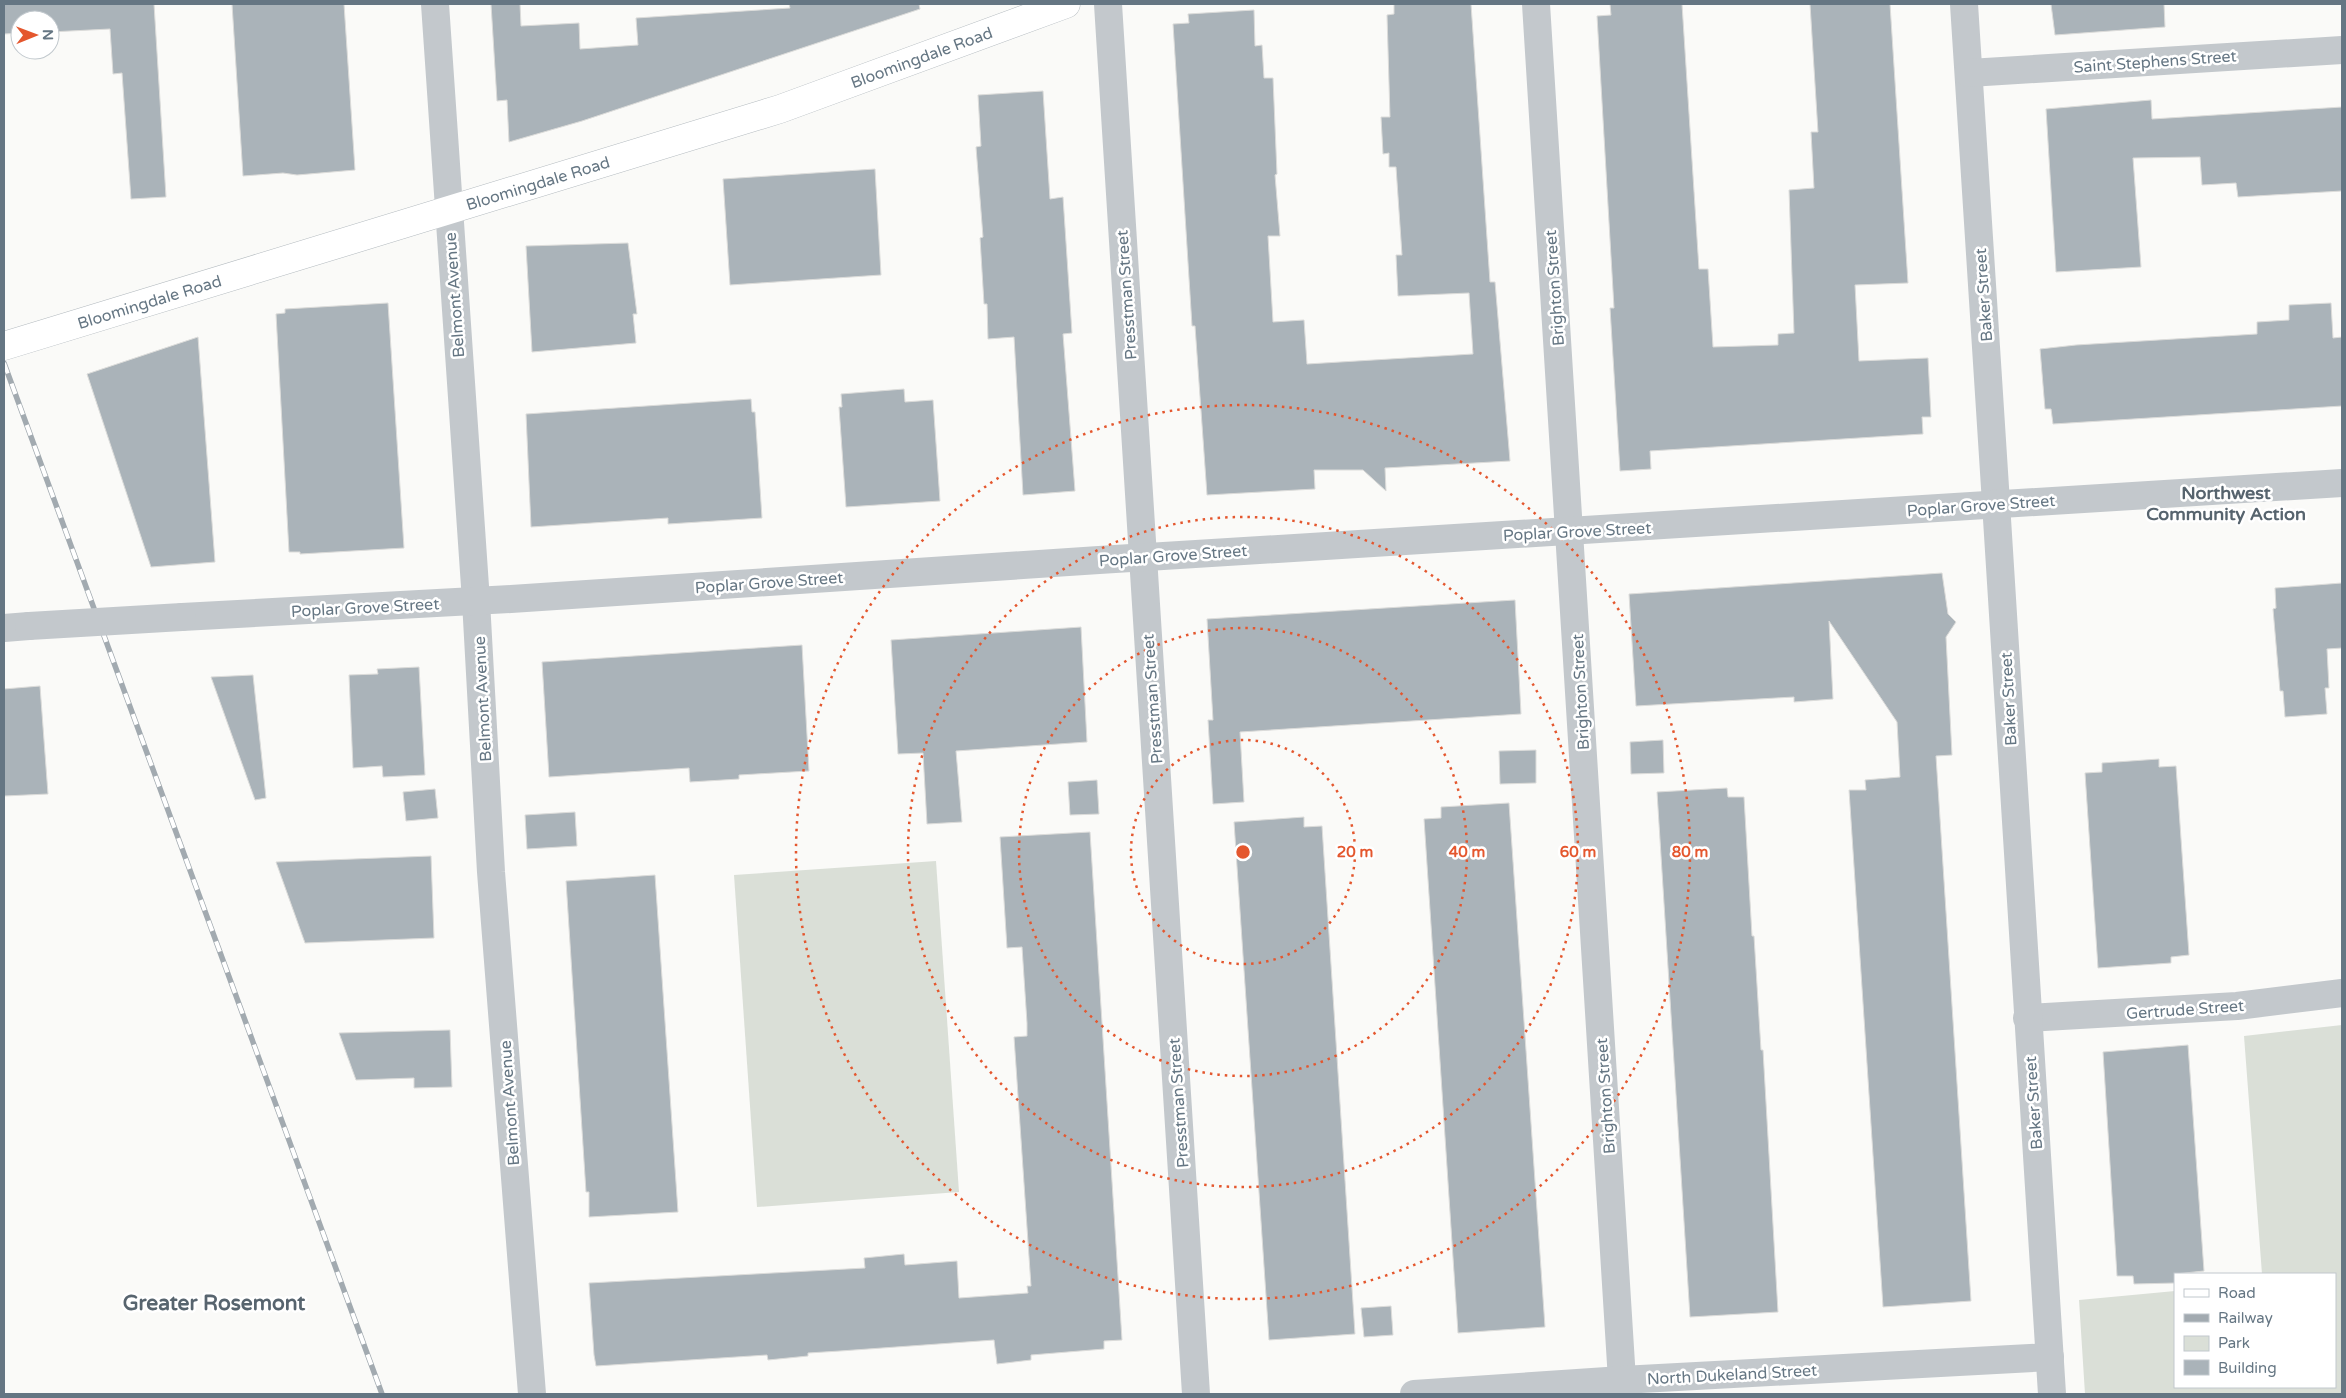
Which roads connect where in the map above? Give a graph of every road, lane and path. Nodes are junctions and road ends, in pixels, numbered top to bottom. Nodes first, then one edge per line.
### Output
1 (435, 4) edge
2 (1066, 4) edge
3 (1108, 4) edge
4 (1536, 4) edge
5 (1964, 4) edge
6 (2342, 50) edge
7 (1968, 73) junction
8 (448, 211) junction
9 (4, 346) edge
10 (2342, 483) edge
11 (1996, 503) junction
12 (1570, 531) junction
13 (1143, 557) junction
14 (476, 601) junction
15 (16, 627) edge
16 (2342, 993) edge
17 (2027, 1018) junction
18 (2050, 1358) junction
19 (1622, 1380) junction
20 (532, 1394) edge
21 (1196, 1394) edge
22 (1414, 1394) edge
23 (2052, 1394) edge

1 - 8 street, Belmont Avenue
2 - 8 main road, Bloomingdale Road
3 - 13 street, Presstman Street
4 - 12 street, Brighton Street
5 - 7 street, Baker Street
6 - 7 street, Saint Stephens Street
7 - 11 street, Baker Street
8 - 9 main road, Bloomingdale Road
8 - 14 street, Belmont Avenue
10 - 11 street, Poplar Grove Street
11 - 12 street, Poplar Grove Street
11 - 17 street, Baker Street
12 - 13 street, Poplar Grove Street
12 - 19 street, Brighton Street
13 - 14 street, Poplar Grove Street
13 - 21 street, Presstman Street
14 - 15 street, Poplar Grove Street, bridge
14 - 20 street, Belmont Avenue
16 - 17 street, Gertrude Street
17 - 18 street, Baker Street
18 - 19 street, North Dukeland Street
18 - 23 street, Baker Street
19 - 22 street, North Dukeland Street

